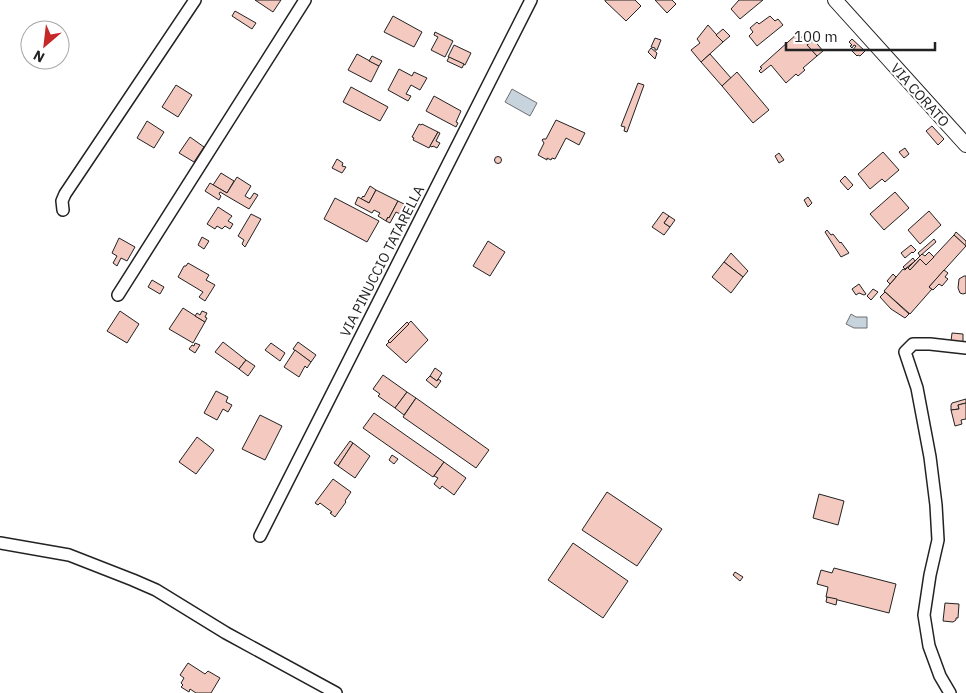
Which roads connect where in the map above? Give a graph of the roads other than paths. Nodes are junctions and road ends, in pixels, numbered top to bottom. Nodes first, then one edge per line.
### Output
1 (195, 0) edge
2 (305, 0) edge
3 (531, 0) edge
4 (835, 0) edge
5 (966, 145) edge
6 (63, 210) dead end
7 (118, 295) dead end
8 (966, 348) edge
9 (260, 536) dead end
10 (0, 543) edge
11 (336, 693) edge
12 (950, 693) edge

1 - 6 street
2 - 7 street
3 - 9 street, VIA PINUCCIO TATARELLA
4 - 5 main road, VIA CORATO
8 - 12 street
10 - 11 street

